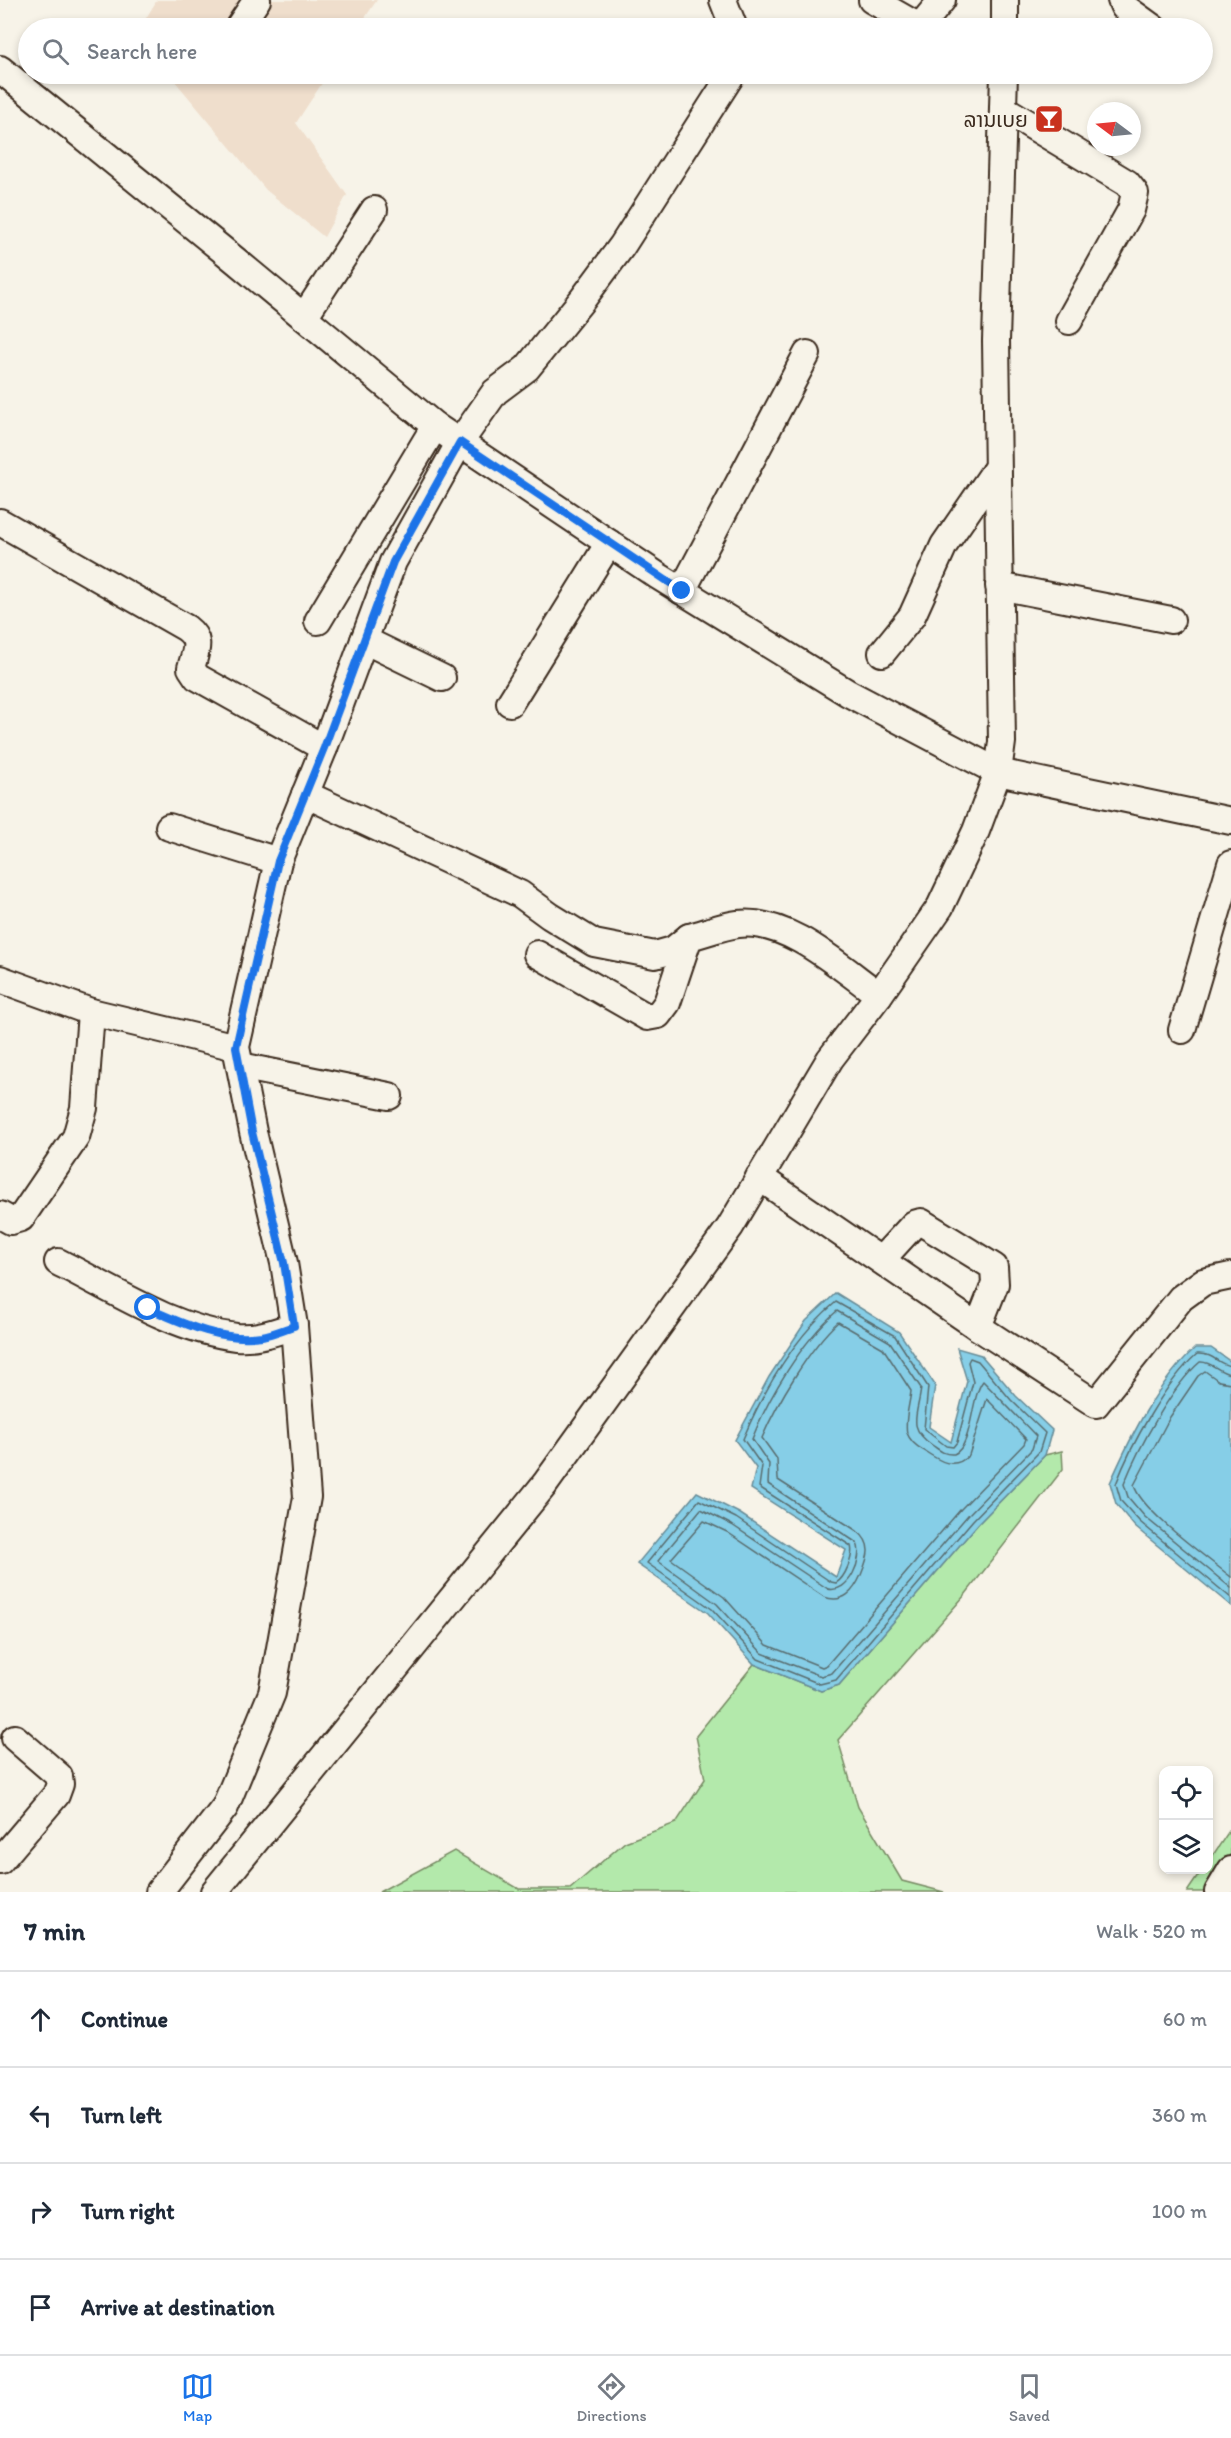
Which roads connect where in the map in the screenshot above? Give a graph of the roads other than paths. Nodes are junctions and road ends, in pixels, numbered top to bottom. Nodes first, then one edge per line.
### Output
1 (258, 0) edge
2 (723, 0) edge
3 (872, 0) edge
4 (942, 0) edge
5 (1005, 0) edge
6 (1121, 0) edge
7 (245, 18) edge
8 (730, 18) edge
9 (904, 18) edge
10 (927, 18) edge
11 (1005, 18) edge
12 (1139, 18) edge
13 (0, 69) edge
14 (18, 84) edge
15 (18, 84) edge
16 (726, 84) edge
17 (1004, 84) edge
18 (1004, 109) junction
19 (374, 210) dead end
20 (304, 317) junction
21 (1069, 321) dead end
22 (807, 354) dead end
23 (435, 426) junction
24 (460, 442) junction
25 (997, 468) junction
26 (0, 522) edge
27 (609, 543) junction
28 (999, 586) junction
29 (682, 591) junction
30 (1171, 620) dead end
31 (318, 621) dead end
32 (364, 640) junction
33 (882, 653) dead end
34 (442, 678) dead end
35 (510, 703) dead end
36 (324, 748) junction
37 (998, 772) junction
38 (305, 794) junction
39 (1231, 821) edge
40 (170, 827) dead end
41 (278, 861) junction
42 (1231, 864) edge
43 (689, 937) junction
44 (537, 954) dead end
45 (0, 979) edge
46 (879, 995) junction
47 (91, 1012) junction
48 (1182, 1030) dead end
49 (238, 1057) junction
50 (389, 1096) dead end
51 (759, 1177) junction
52 (0, 1215) edge
53 (880, 1260) junction
54 (58, 1262) dead end
55 (1231, 1276) edge
56 (294, 1326) junction
57 (978, 1327) junction
58 (15, 1738) dead end
59 (0, 1861) edge
60 (1231, 1870) edge
61 (159, 1892) edge
62 (214, 1892) edge
63 (1218, 1892) edge

1 - 7 street
2 - 8 street
3 - 9 street
4 - 10 street
5 - 11 street
6 - 12 street
13 - 15 street
14 - 20 street
16 - 24 street
17 - 18 street
18 - 21 street
18 - 25 street
19 - 20 street
20 - 23 street
22 - 29 street
23 - 24 street
23 - 31 street
24 - 27 street
24 - 32 street
25 - 28 street
25 - 33 street
26 - 36 street
27 - 29 street
27 - 35 street
28 - 30 street
28 - 37 street
29 - 37 street
32 - 34 street
32 - 36 street
36 - 38 street
37 - 39 street
37 - 46 street
38 - 41 street
38 - 43 street
40 - 41 street
41 - 49 street
42 - 48 street
43 - 44 street
43 - 46 street
45 - 47 street
46 - 51 street
47 - 49 street
47 - 52 street
49 - 50 street
49 - 56 street
51 - 53 street
51 - 62 street
53 - 57 street
53 - 57 street
54 - 56 street
55 - 57 street
56 - 61 street
58 - 59 street
60 - 63 street

